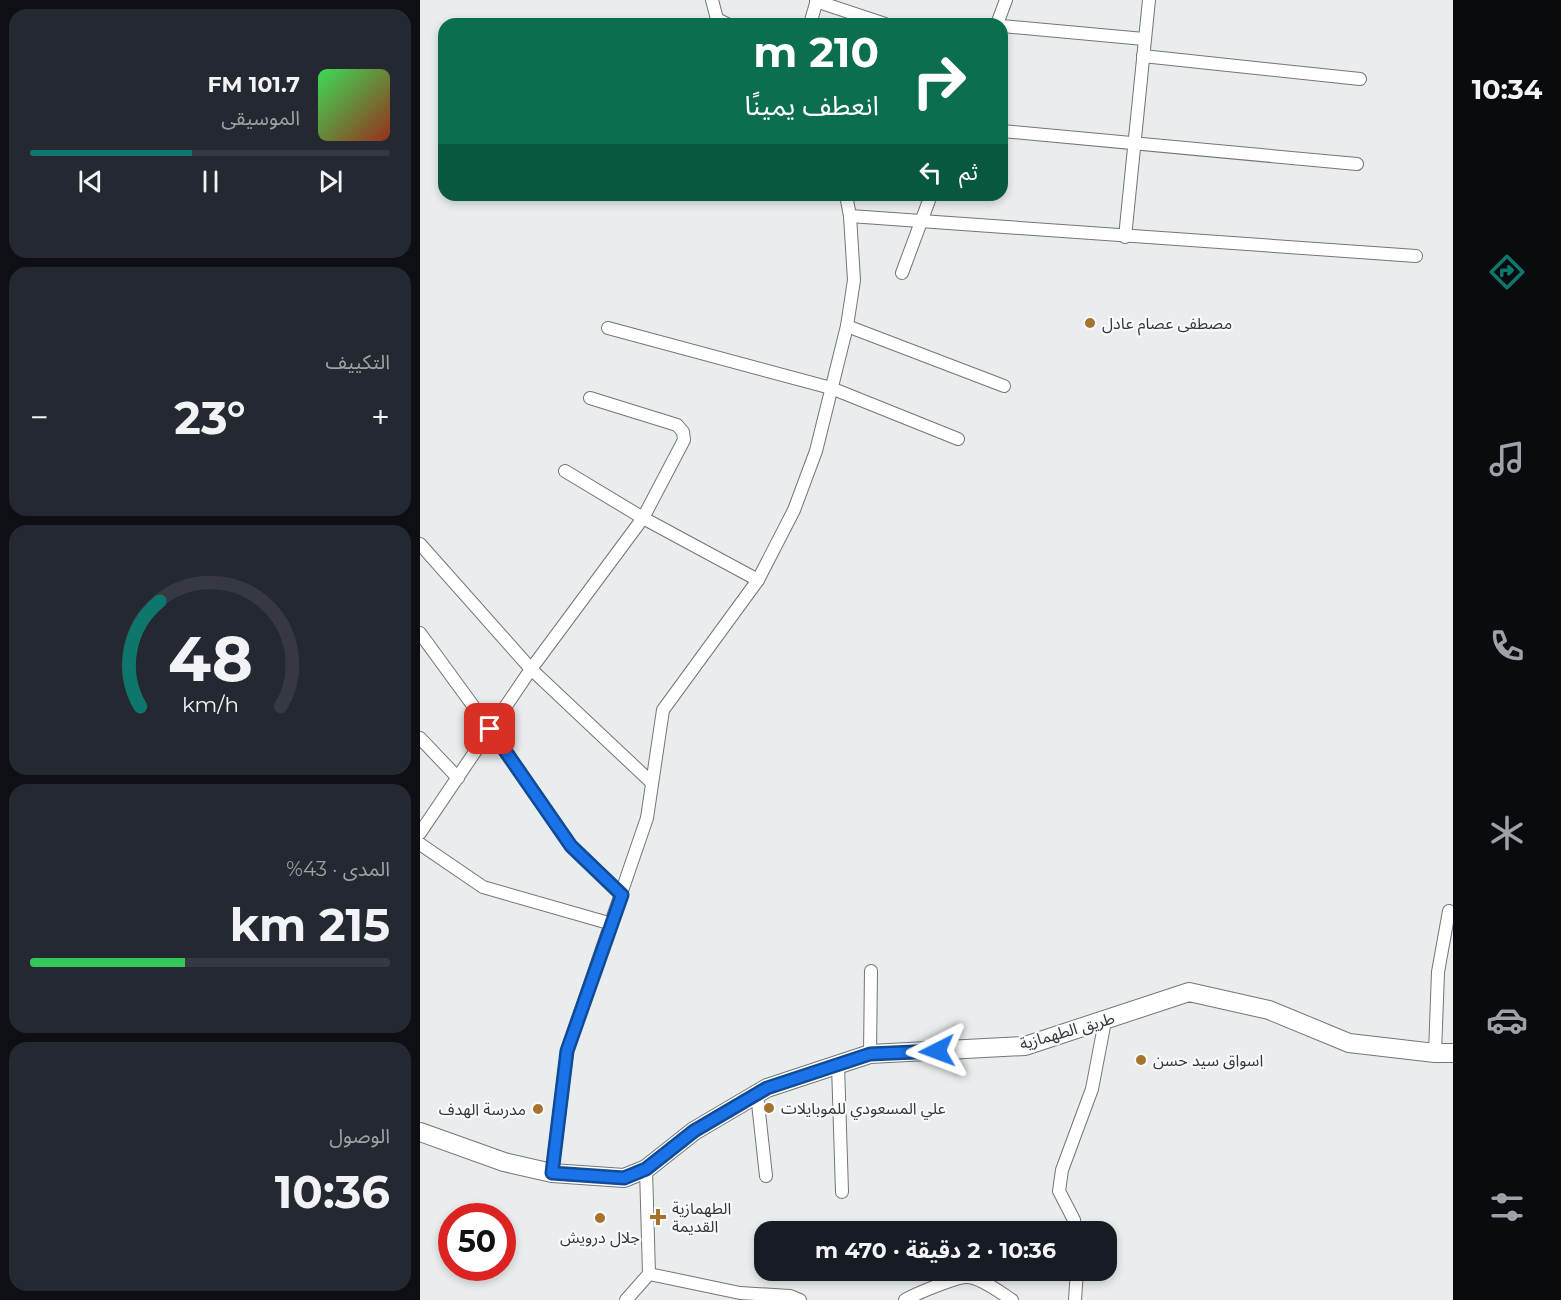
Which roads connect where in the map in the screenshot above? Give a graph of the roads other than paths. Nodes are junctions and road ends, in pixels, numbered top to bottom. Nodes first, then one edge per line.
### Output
1 (712, 0) edge
2 (1006, 0) edge
3 (1149, 0) edge
4 (816, 1) edge
5 (717, 18) edge
6 (812, 18) edge
7 (867, 18) edge
8 (999, 18) edge
9 (1008, 27) edge
10 (1144, 39) junction
11 (1143, 56) junction
12 (1360, 79) dead end
13 (1008, 132) edge
14 (1134, 144) junction
15 (1357, 164) dead end
16 (847, 201) edge
17 (929, 201) edge
18 (850, 216) junction
19 (922, 220) junction
20 (1125, 237) junction
21 (1416, 256) dead end
22 (902, 273) dead end
23 (847, 326) junction
24 (608, 328) dead end
25 (1004, 386) dead end
26 (831, 388) junction
27 (590, 398) dead end
28 (958, 439) dead end
29 (565, 471) dead end
30 (643, 518) junction
31 (420, 544) edge
32 (758, 580) junction
33 (420, 633) edge
34 (531, 669) junction
35 (490, 729) junction
36 (420, 738) edge
37 (458, 778) junction
38 (652, 783) junction
39 (420, 833) edge
40 (420, 844) edge
41 (622, 895) junction
42 (1449, 911) dead end
43 (612, 924) junction
44 (871, 971) dead end
45 (1106, 1021) junction
46 (1444, 1053) edge
47 (870, 1054) junction
48 (838, 1065) junction
49 (757, 1094) junction
50 (420, 1132) edge
51 (646, 1169) junction
52 (552, 1173) junction
53 (766, 1176) dead end
54 (842, 1192) dead end
55 (1074, 1221) edge
56 (650, 1274) junction
57 (1076, 1281) edge
58 (740, 1296) edge
59 (626, 1300) edge
60 (800, 1300) edge
61 (904, 1300) edge
62 (1012, 1300) edge
63 (1075, 1300) edge

1 - 5 street
2 - 8 street
3 - 10 street
4 - 6 street
4 - 7 street
9 - 10 street
10 - 11 street
11 - 12 street
11 - 14 street
13 - 14 street
14 - 15 street
14 - 20 street
16 - 18 street
17 - 19 street
18 - 19 street
18 - 23 street
19 - 20 street
19 - 22 street
20 - 21 street
23 - 25 street
23 - 26 street
24 - 26 street
26 - 28 street
26 - 32 street
27 - 30 street
29 - 30 street
30 - 32 street
30 - 34 street
31 - 34 street
32 - 38 street
33 - 35 street
34 - 35 street
34 - 38 street
35 - 37 street
35 - 41 street
36 - 37 street
37 - 39 street
38 - 41 street
40 - 43 street
41 - 43 street
42 - 46 street
43 - 52 street
44 - 47 street
45 - 46 main road, طريق الطهمازية
45 - 47 main road, طريق الطهمازية
45 - 55 street
47 - 48 main road, طريق الطهمازية
48 - 49 main road, طريق الطهمازية
48 - 54 street
49 - 51 main road, طريق الطهمازية
49 - 53 street
50 - 52 main road, طريق الطهمازية
51 - 52 main road, طريق الطهمازية
51 - 56 street
56 - 58 street
56 - 59 street
57 - 63 street
58 - 60 street
61 - 62 street

